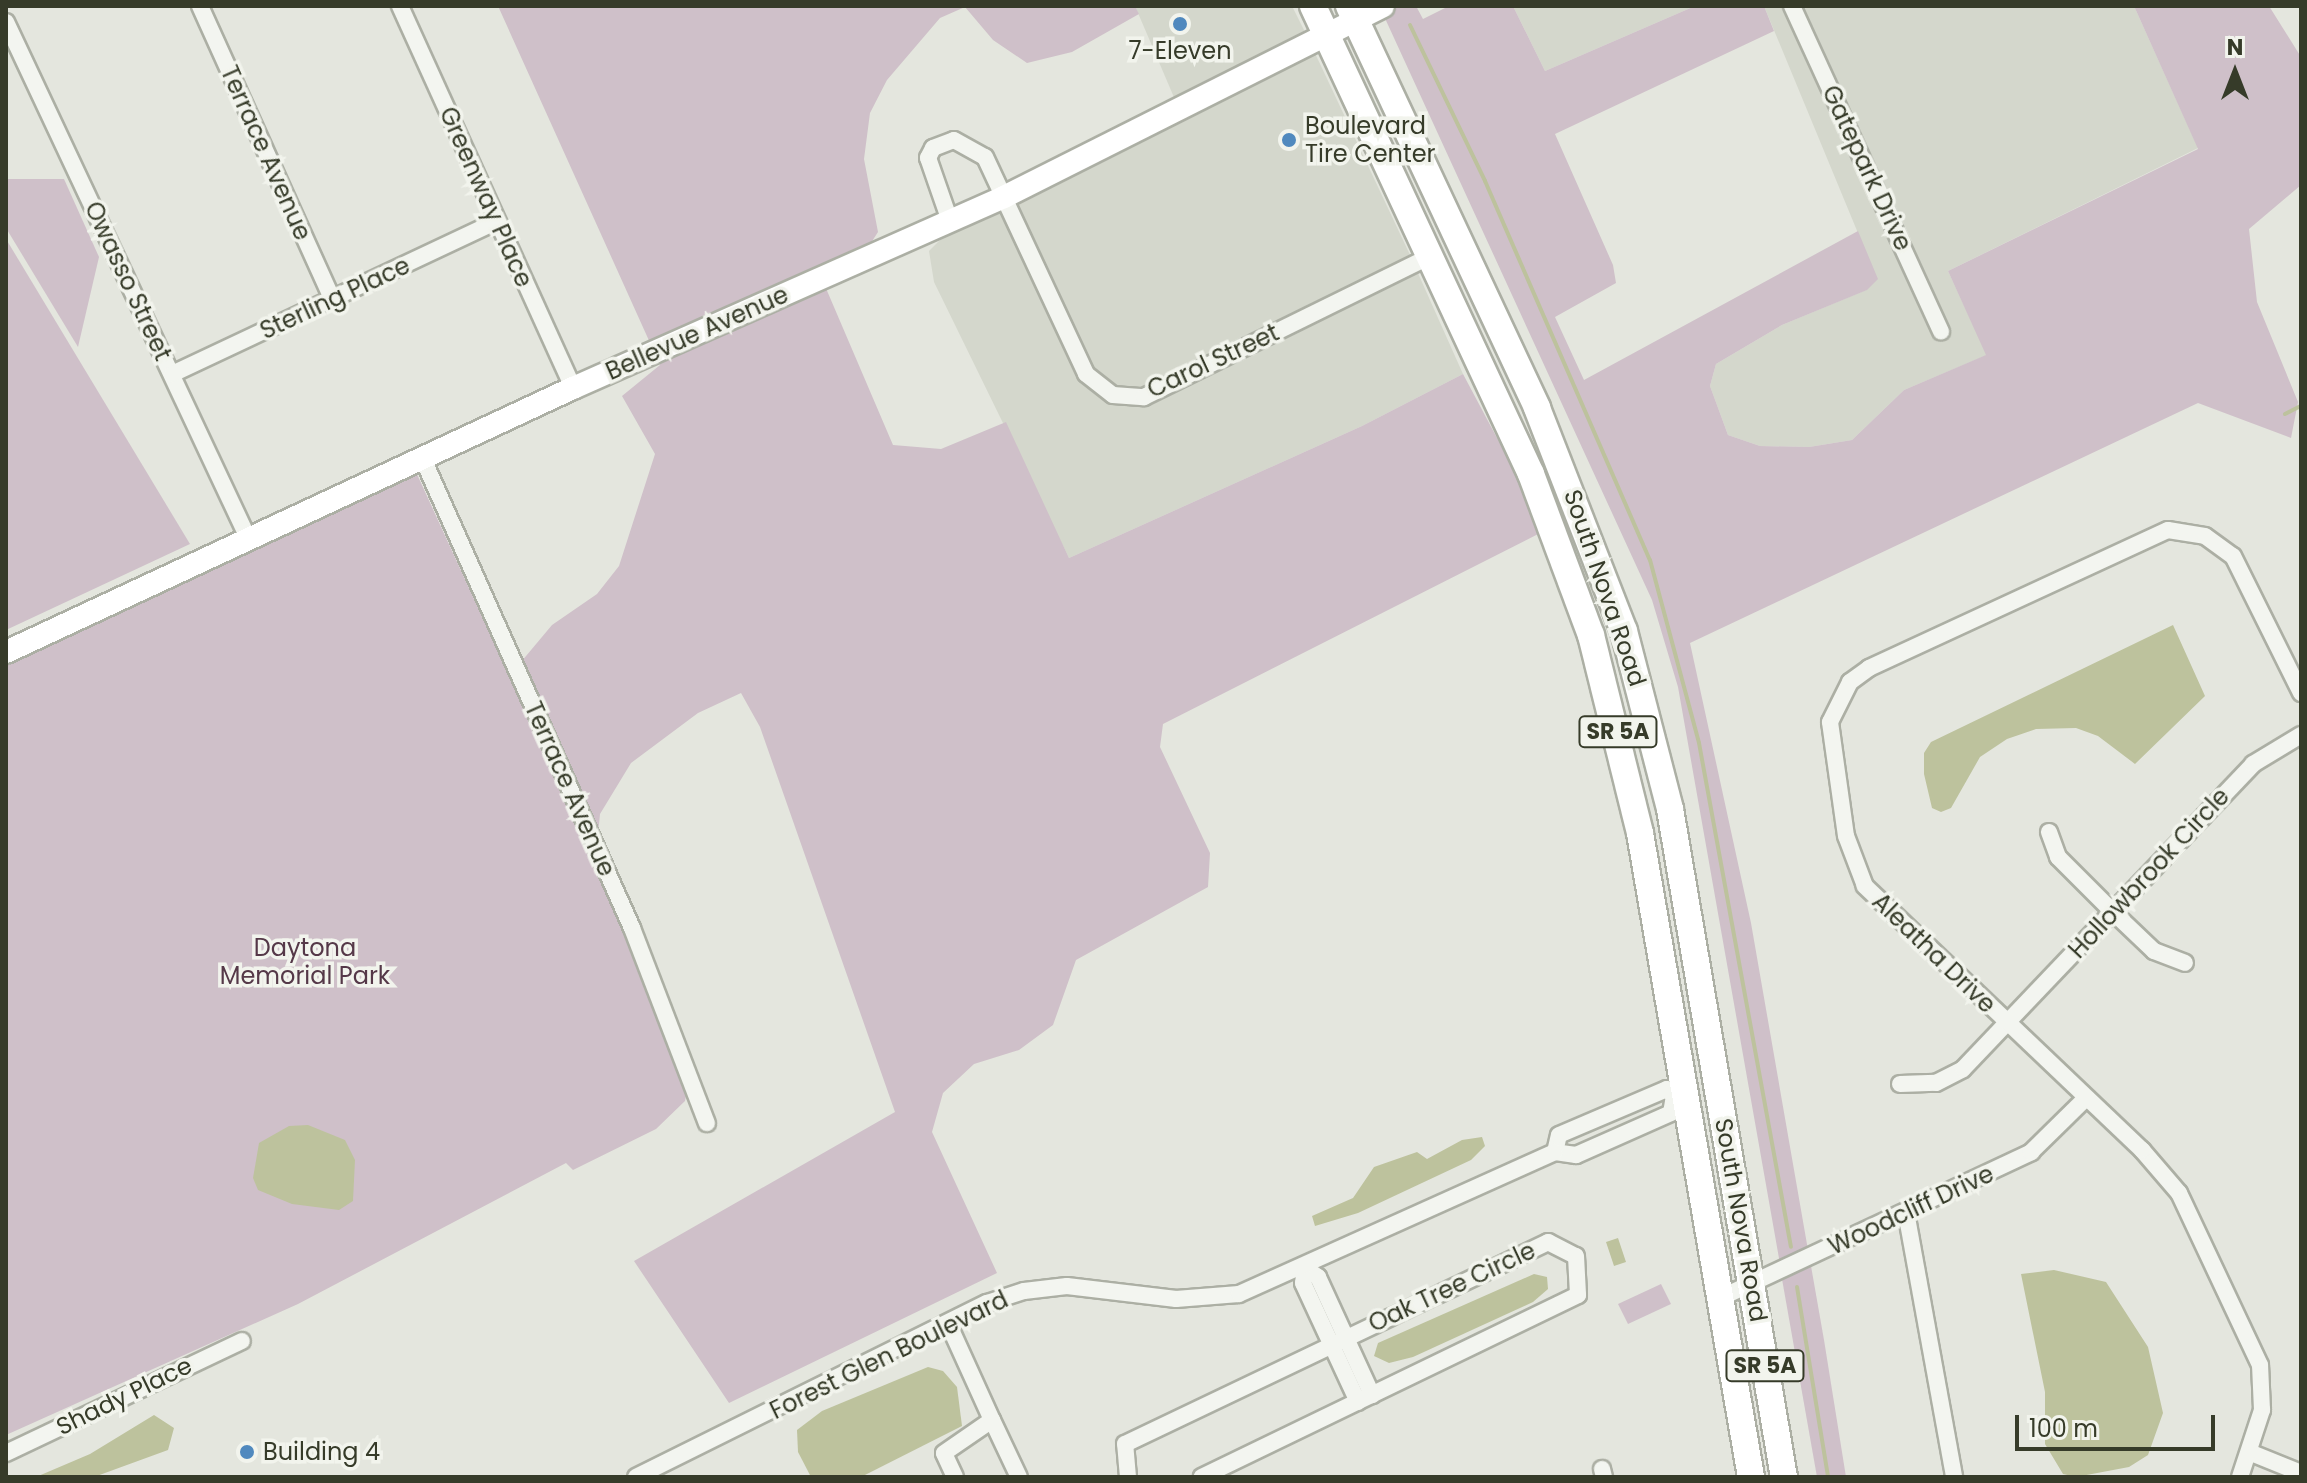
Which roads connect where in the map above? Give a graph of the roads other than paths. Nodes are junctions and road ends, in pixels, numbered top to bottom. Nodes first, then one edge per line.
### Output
1 (200, 6) edge
2 (400, 6) edge
3 (1313, 6) edge
4 (1383, 6) edge
5 (1792, 6) edge
6 (1352, 13) edge
7 (6, 22) edge
8 (1326, 34) junction
9 (1004, 197) junction
10 (497, 221) junction
11 (950, 221) junction
12 (1430, 256) junction
13 (333, 300) junction
14 (1941, 331) dead end
15 (172, 374) junction
16 (573, 388) junction
17 (423, 459) junction
18 (249, 540) junction
19 (6, 652) edge
20 (2301, 693) edge
21 (1642, 696) junction
22 (1611, 704) junction
23 (2301, 735) edge
24 (2049, 832) dead end
25 (2112, 911) junction
26 (2185, 963) dead end
27 (2008, 1024) junction
28 (1716, 1075) junction
29 (1900, 1084) dead end
30 (1679, 1093) junction
31 (2086, 1098) junction
32 (707, 1123) dead end
33 (1555, 1152) junction
34 (1906, 1212) junction
35 (1305, 1268) junction
36 (1752, 1285) junction
37 (1720, 1298) junction
38 (948, 1323) junction
39 (1337, 1340) junction
40 (242, 1341) dead end
41 (1365, 1398) junction
42 (992, 1420) junction
43 (2249, 1452) junction
44 (6, 1453) edge
45 (2301, 1473) edge
46 (636, 1477) edge
47 (955, 1477) edge
48 (1019, 1477) edge
49 (1128, 1477) edge
50 (1202, 1477) edge
51 (1751, 1477) edge
52 (1784, 1477) edge
53 (1954, 1477) edge
54 (2240, 1477) edge

1 - 13 street, Terrace Avenue
2 - 10 street, Greenway Place
3 - 8 main road, SR 5A
4 - 6 street, Bellevue Avenue
5 - 14 street, Gatepark Drive
6 - 8 street, Bellevue Avenue
6 - 21 main road, South Nova Road / SR 5A
7 - 15 street, Owasso Street
8 - 9 street, Bellevue Avenue
8 - 12 main road, South Nova Road / SR 5A
9 - 11 street, Bellevue Avenue
9 - 11 street, Carol Street
9 - 12 street, Carol Street
10 - 13 street, Sterling Place
10 - 16 street, Greenway Place
11 - 16 street, Bellevue Avenue
12 - 22 main road, South Nova Road / SR 5A
13 - 15 street, Sterling Place
15 - 18 street, Owasso Street
16 - 17 street, Bellevue Avenue
17 - 18 street, Bellevue Avenue
17 - 32 street, Terrace Avenue
18 - 19 street, Bellevue Avenue
20 - 27 street, Aleatha Drive
21 - 22 street
21 - 28 main road, South Nova Road / SR 5A
22 - 30 main road, South Nova Road / SR 5A
23 - 25 street, Hollowbrook Circle
24 - 25 street
25 - 26 street
25 - 27 street, Hollowbrook Circle
27 - 29 street, Hollowbrook Circle
27 - 31 street, Aleatha Drive
28 - 30 street
28 - 36 main road, South Nova Road / SR 5A
30 - 33 street, Forest Glen Boulevard
30 - 33 street, Forest Glen Boulevard
30 - 37 main road, South Nova Road / SR 5A
31 - 34 street, Woodcliff Drive
31 - 43 street, Aleatha Drive
33 - 35 street, Forest Glen Boulevard
34 - 36 street, Woodcliff Drive
34 - 53 street
35 - 38 street, Forest Glen Boulevard
35 - 39 street
36 - 37 street, Woodcliff Drive
36 - 52 main road, South Nova Road / SR 5A
37 - 51 main road, South Nova Road / SR 5A
38 - 42 street
38 - 46 street, Forest Glen Boulevard
39 - 41 street
39 - 41 street, Oak Tree Circle
39 - 49 street, Oak Tree Circle
40 - 44 street, Shady Place
41 - 50 street, Oak Tree Circle
42 - 47 street
42 - 48 street
43 - 45 street
43 - 54 street, Aleatha Drive

